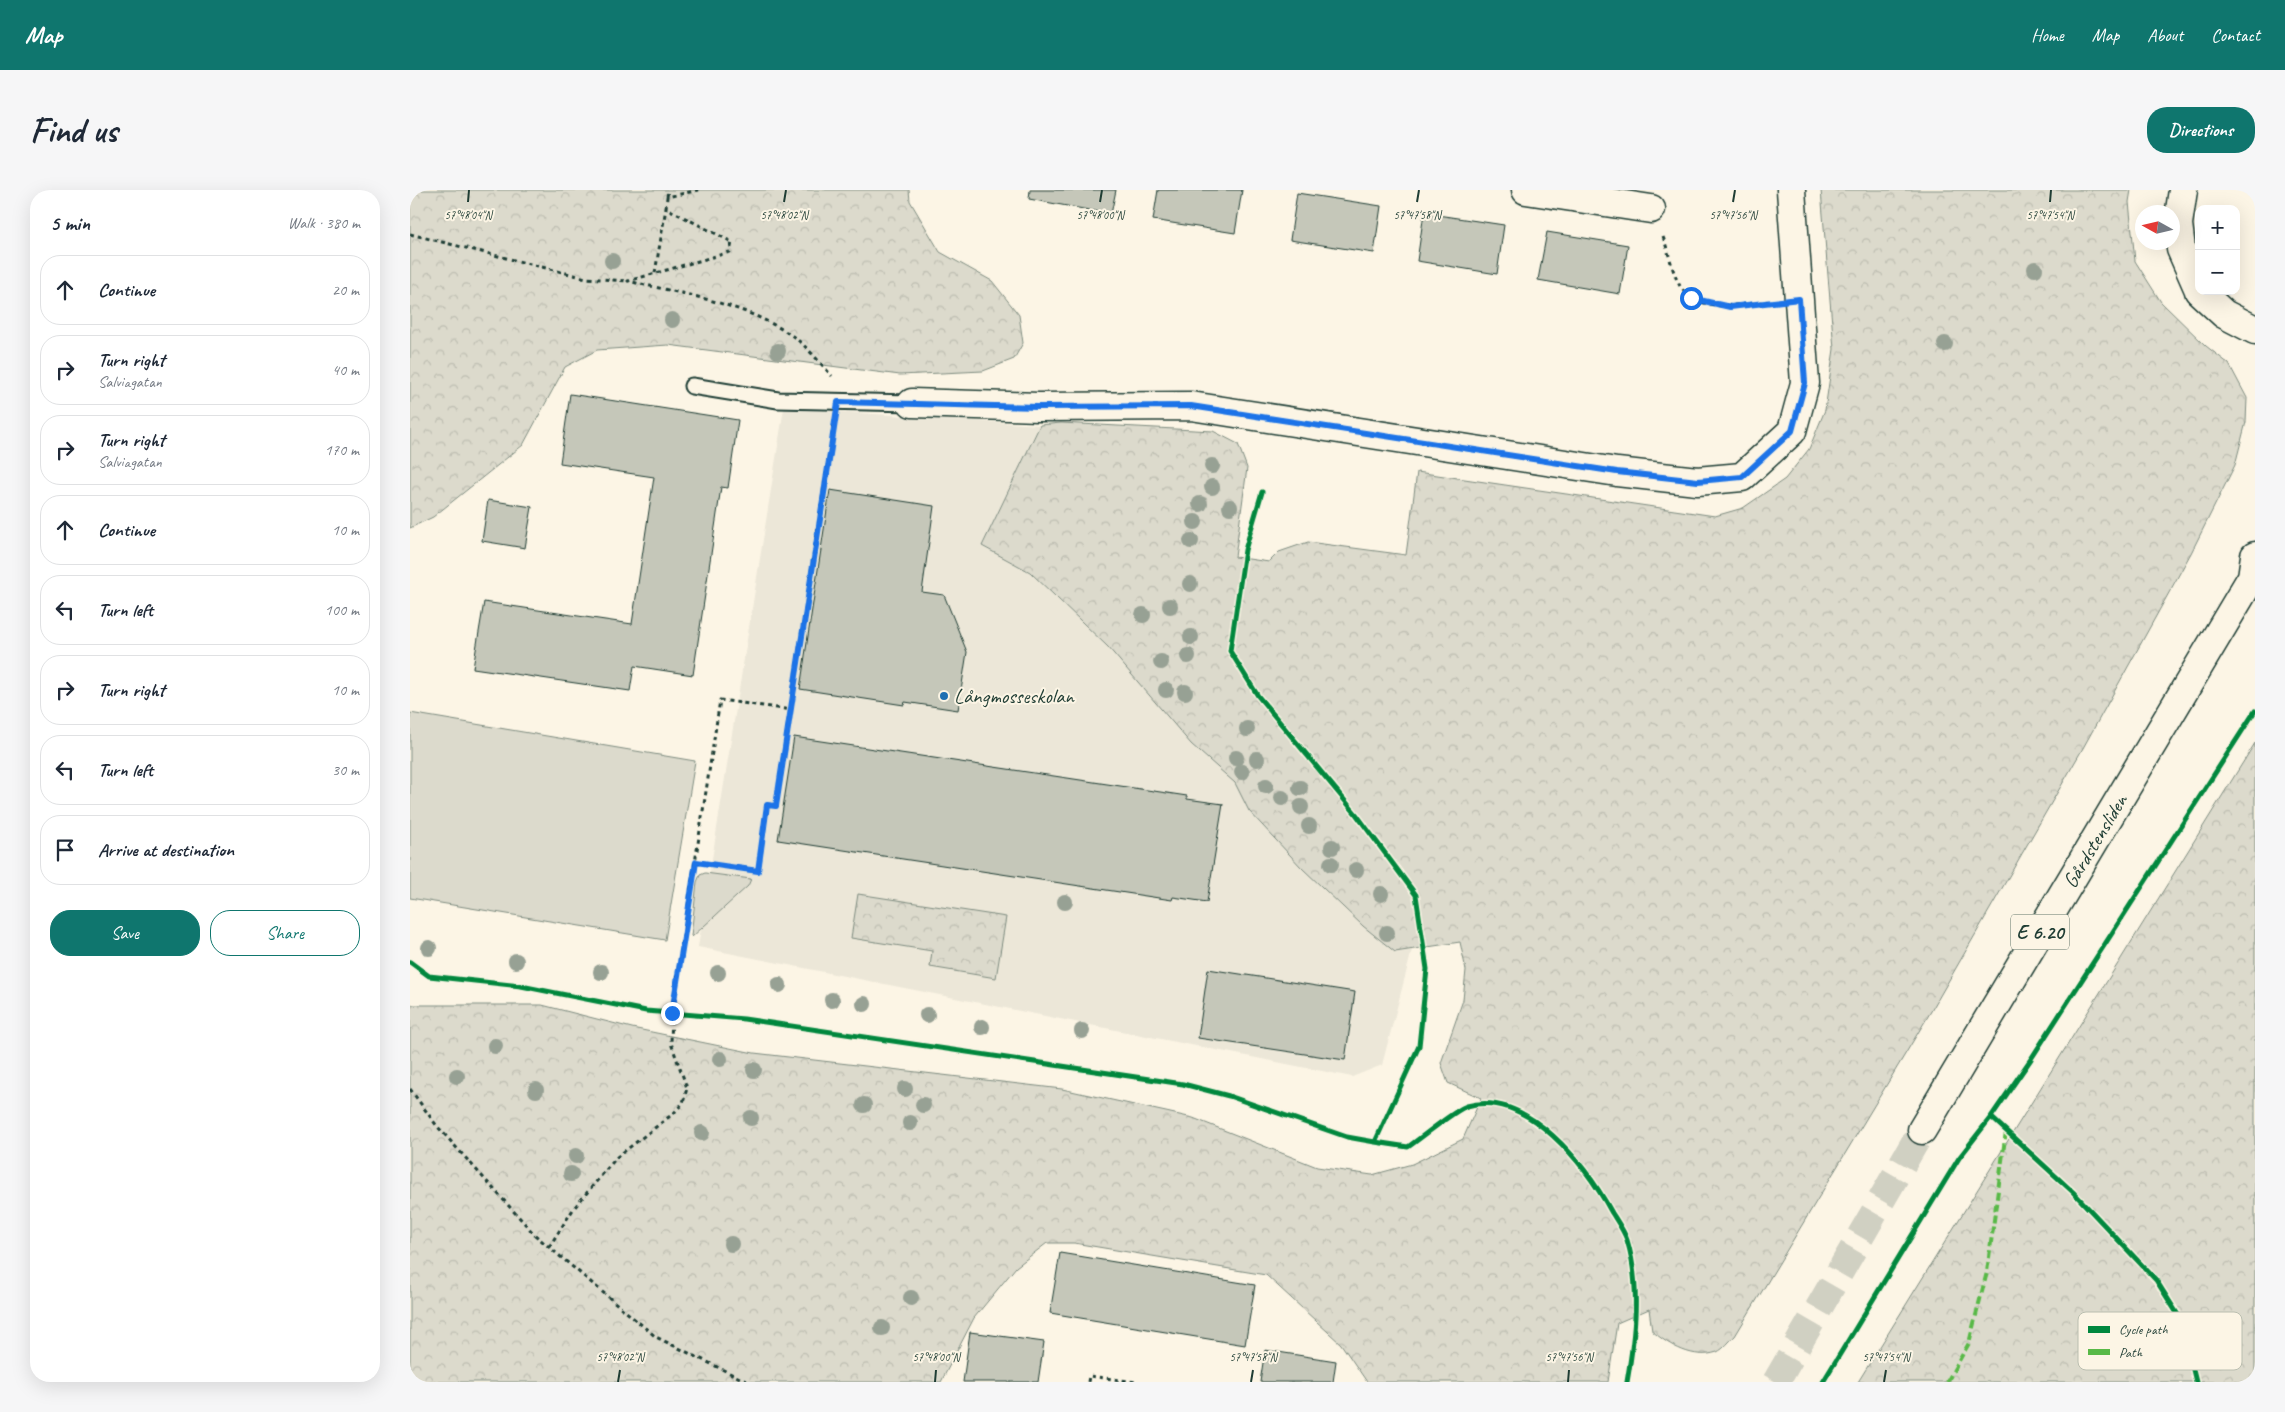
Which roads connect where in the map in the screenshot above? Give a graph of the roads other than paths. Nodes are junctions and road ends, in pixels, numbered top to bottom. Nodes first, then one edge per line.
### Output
1 (1526, 190) edge
2 (1791, 190) edge
3 (2182, 190) edge
4 (1651, 209) road end
5 (2195, 282) edge
6 (2203, 295) edge
7 (2255, 330) edge
8 (692, 386) dead end
9 (912, 403) joint
10 (2254, 570) edge
11 (1922, 1130) tunnel mouth

1 - 4 main road
2 - 9 main road
3 - 5 main road
6 - 7 main road
8 - 9 lane
10 - 11 main road, Gårdstensliden / E 6.20

